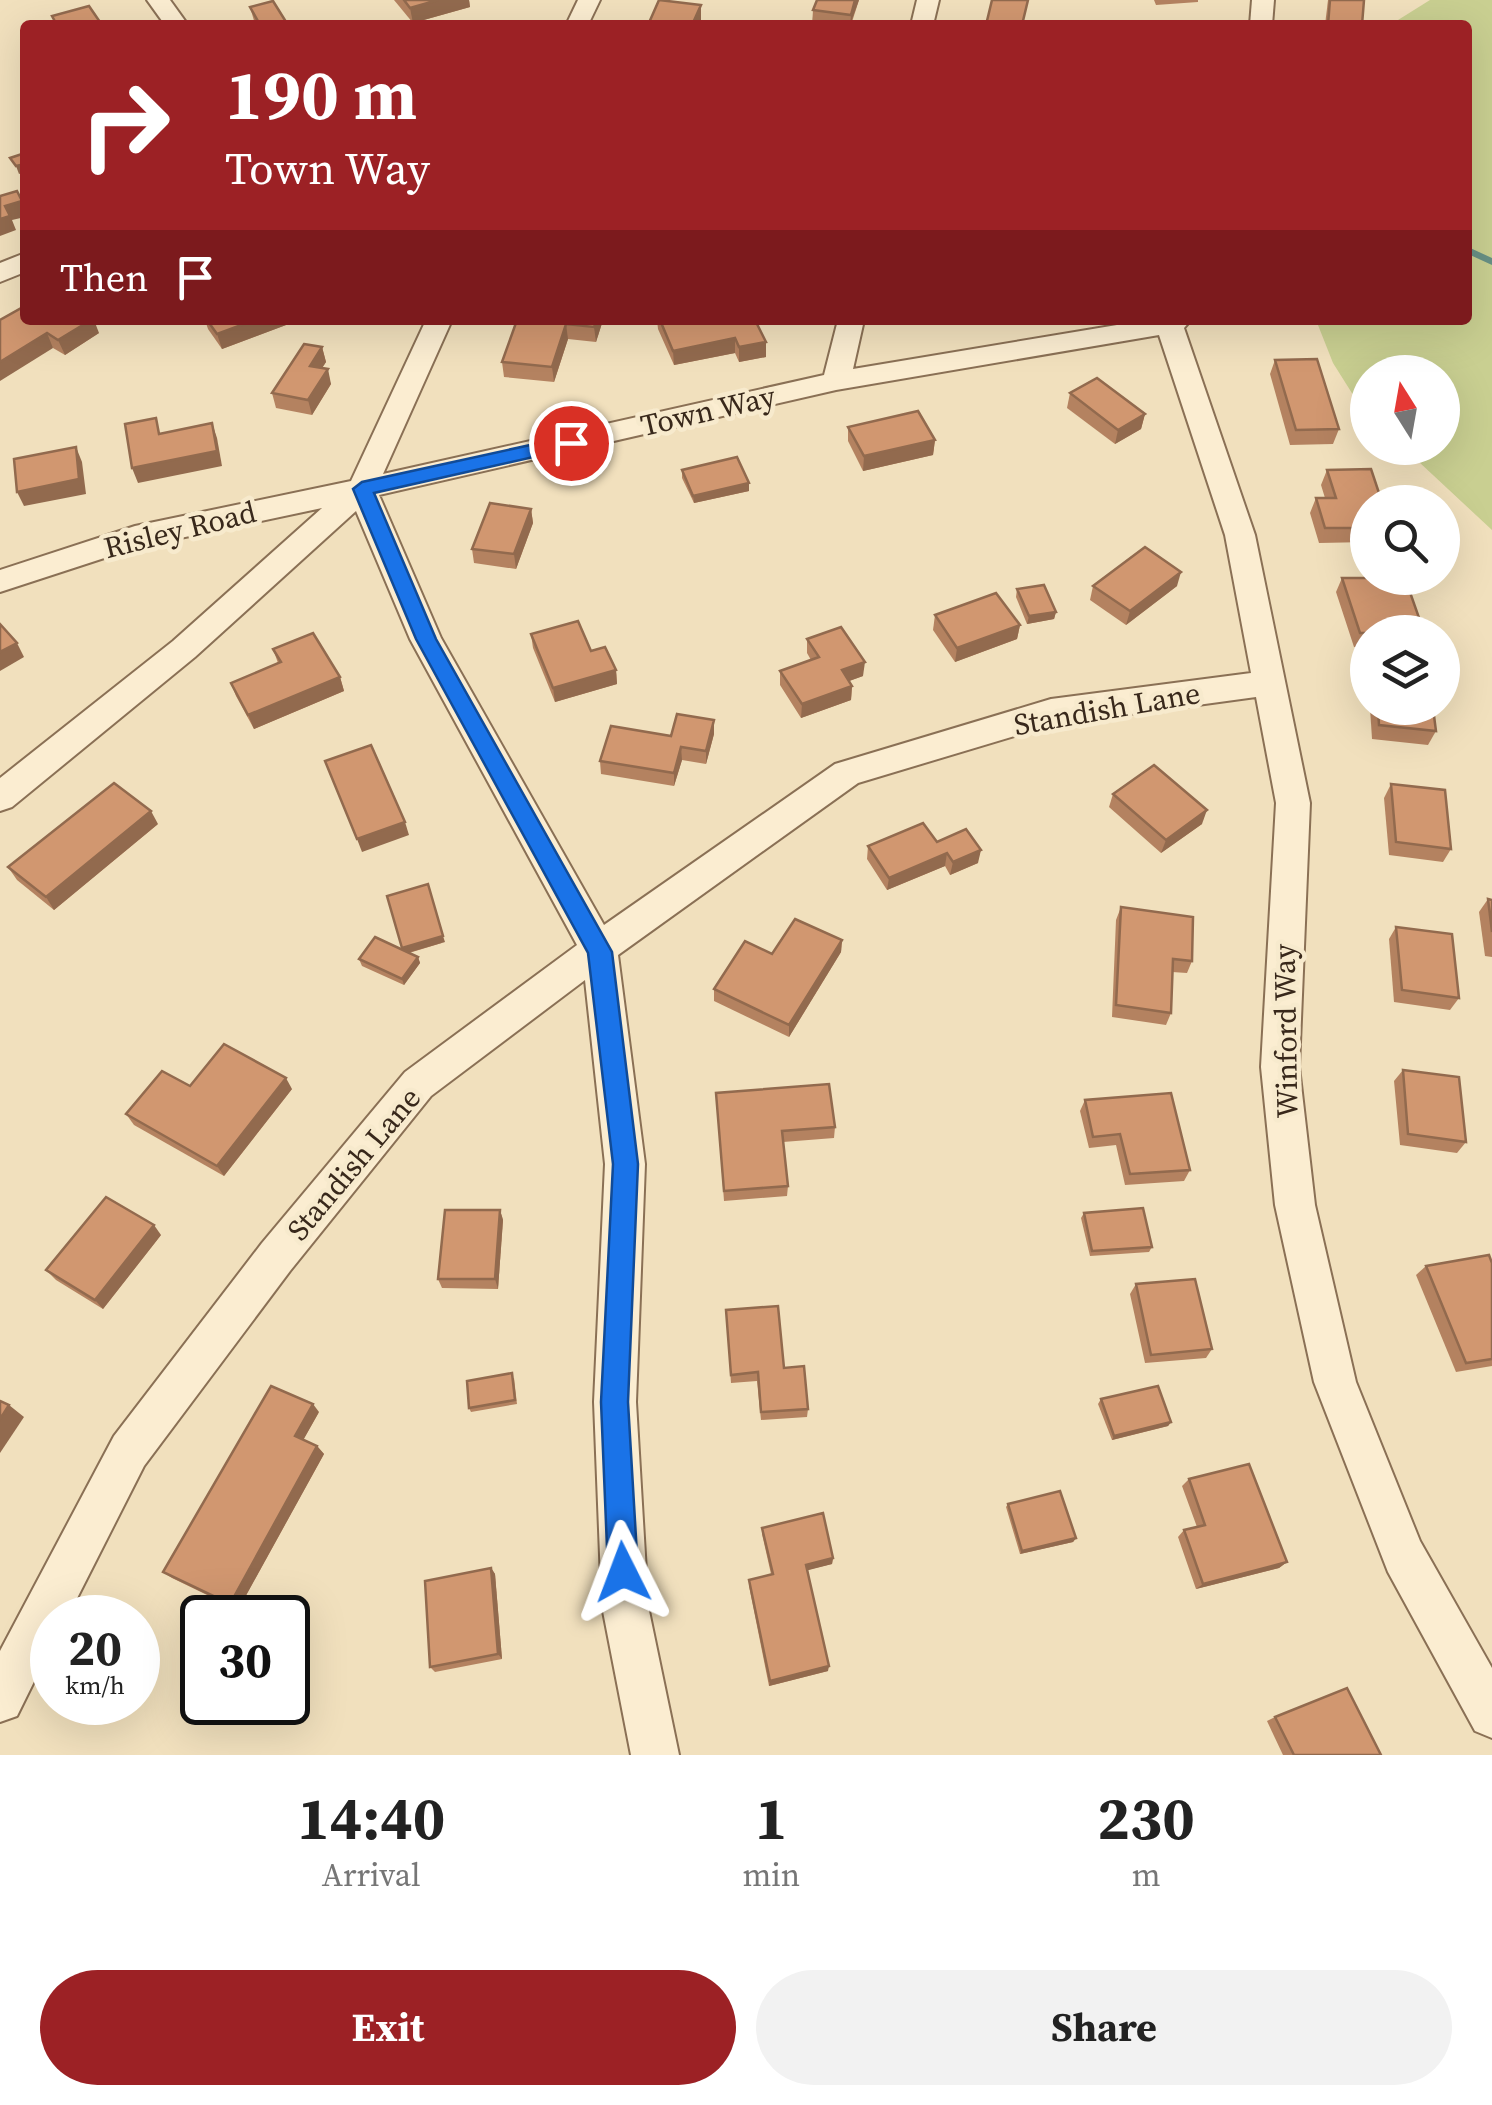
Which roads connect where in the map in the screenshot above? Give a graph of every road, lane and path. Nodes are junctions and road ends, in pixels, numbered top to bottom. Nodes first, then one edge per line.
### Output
1 (158, 0) edge
2 (558, 0) edge
3 (582, 13) edge
4 (173, 20) edge
5 (437, 325) edge
6 (850, 325) edge
7 (1157, 325) edge
8 (1175, 325) edge
9 (836, 381) junction
10 (362, 489) junction
11 (0, 582) edge
12 (1269, 684) junction
13 (0, 797) edge
14 (600, 952) junction
15 (0, 1699) edge
16 (1492, 1714) edge
17 (655, 1755) edge

1 - 4 street
2 - 3 street
5 - 10 street
6 - 9 street
7 - 9 street, Town Way
8 - 12 street, Winford Way
9 - 10 street, Town Way
10 - 11 street, Risley Road
10 - 13 street, Town Way
10 - 14 street
12 - 14 street, Standish Lane
12 - 16 street, Winford Way
14 - 15 street, Standish Lane
14 - 17 street

